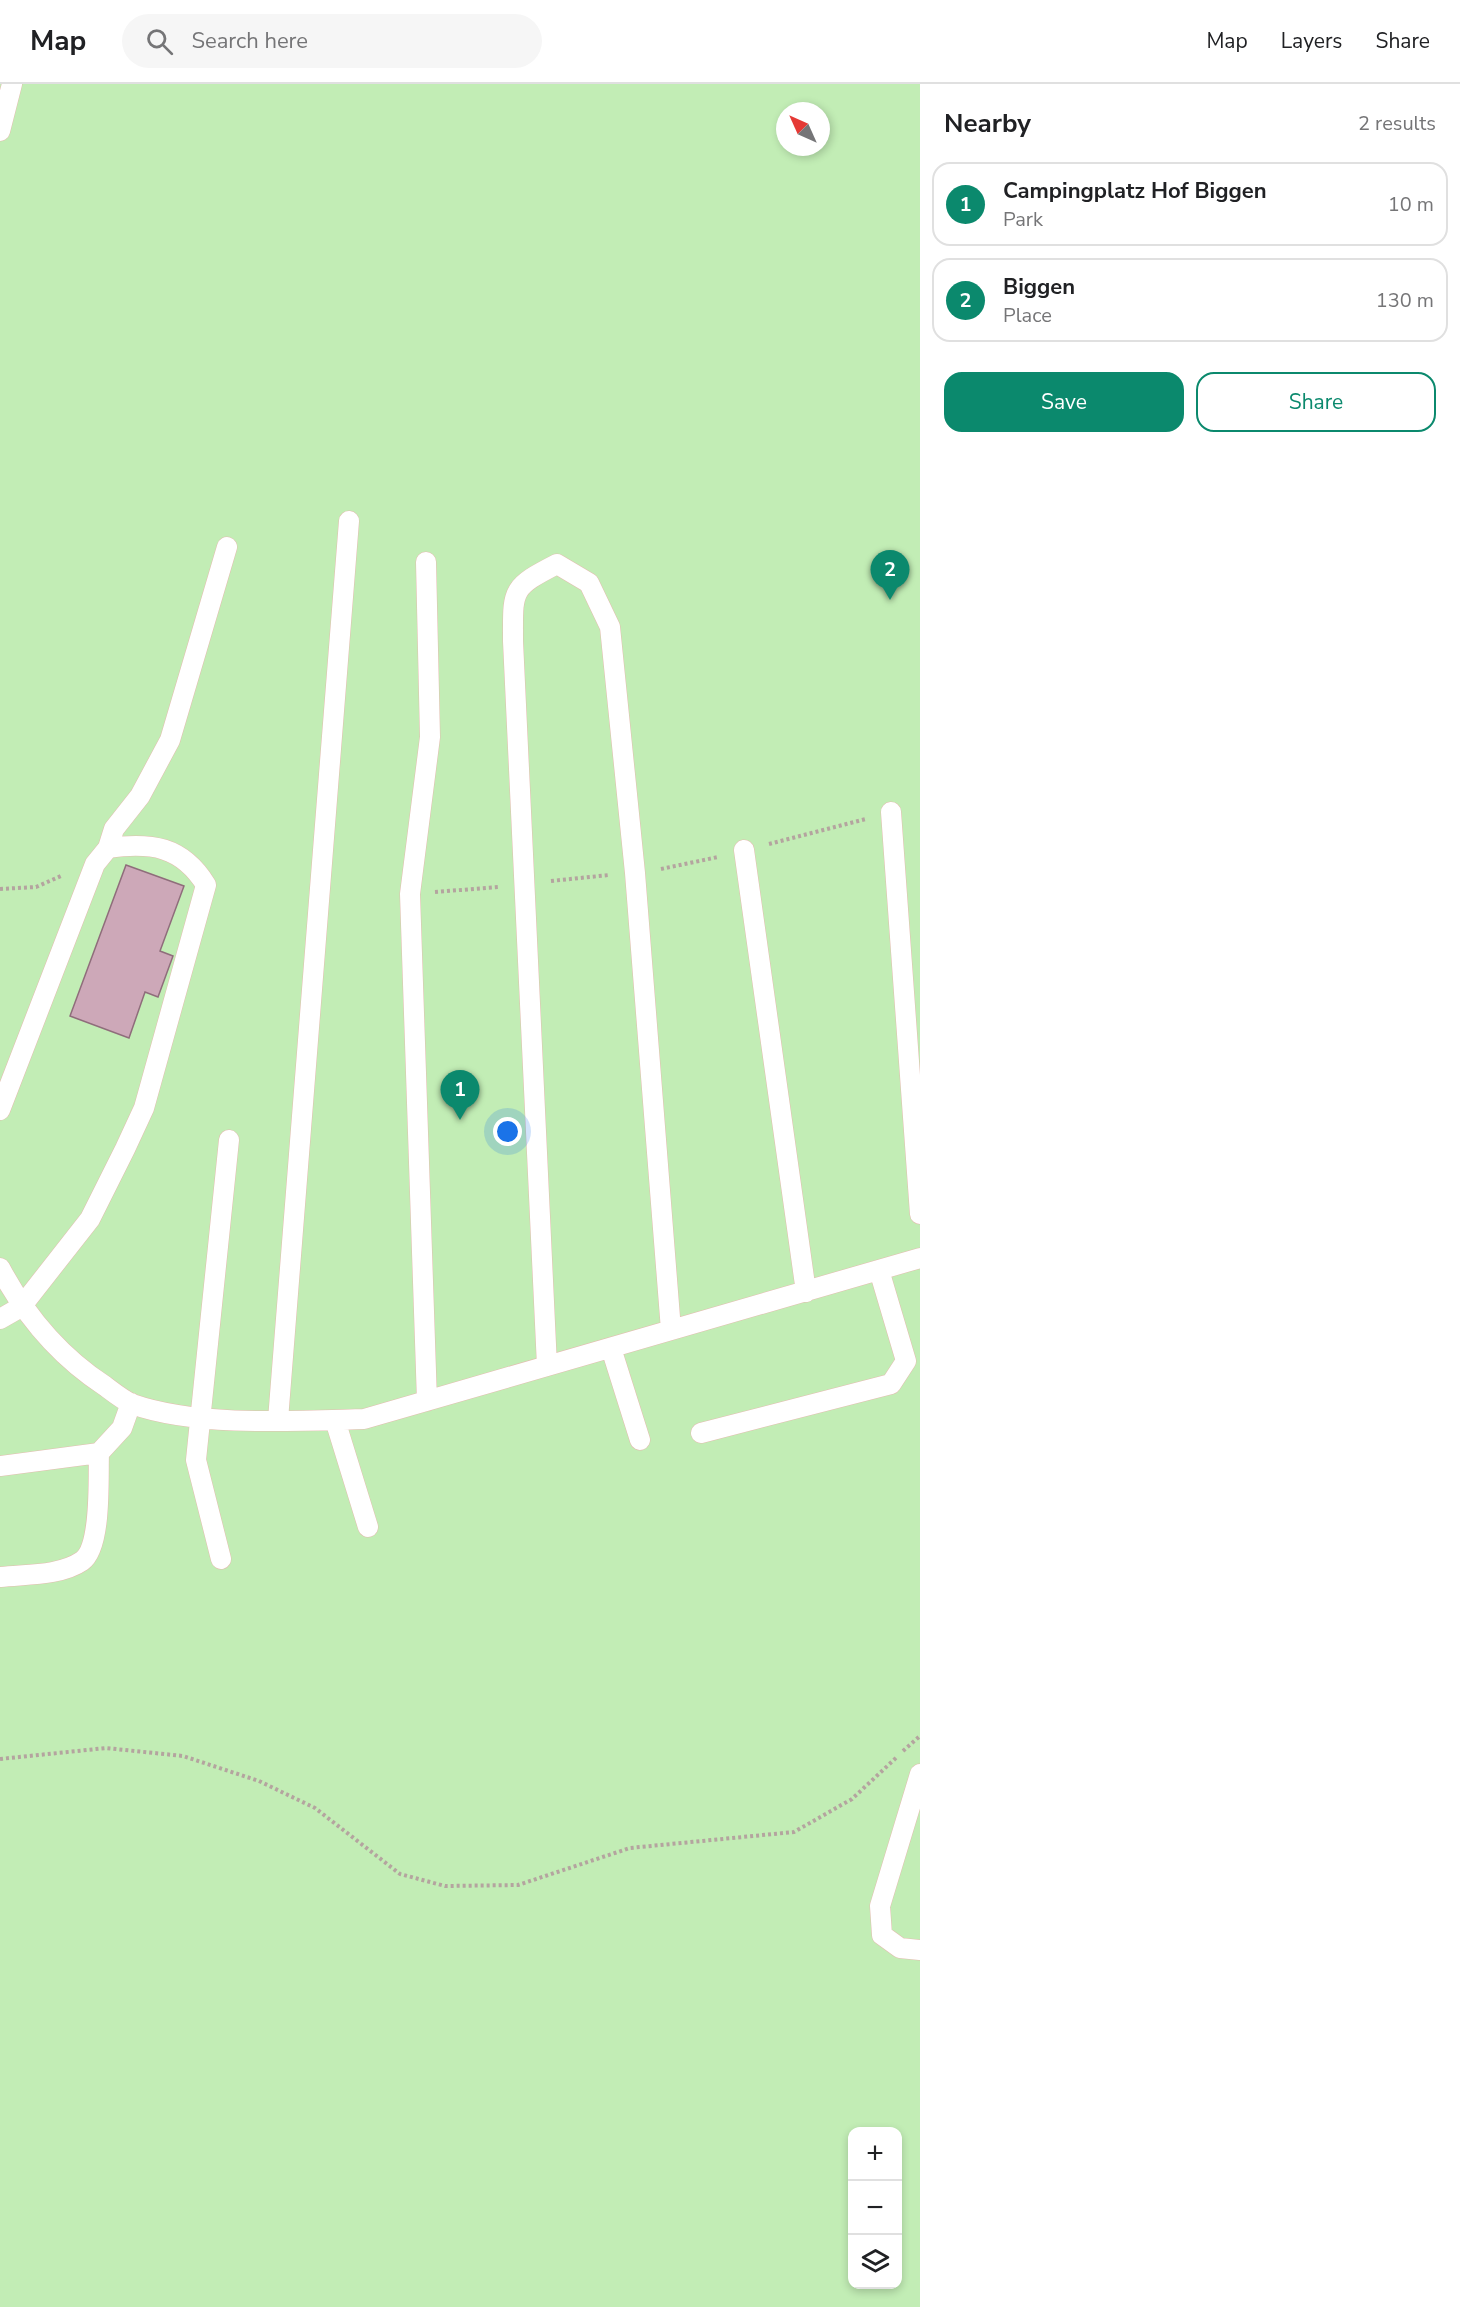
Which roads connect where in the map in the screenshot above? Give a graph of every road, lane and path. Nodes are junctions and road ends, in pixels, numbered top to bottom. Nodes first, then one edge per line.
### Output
1 (12, 84) edge
2 (0, 131) edge
3 (349, 521) dead end
4 (228, 547) dead end
5 (426, 562) dead end
6 (891, 812) joint
7 (108, 848) junction
8 (744, 850) junction
9 (95, 864) junction
10 (635, 873) junction
11 (523, 883) junction
12 (0, 889) edge
13 (410, 894) junction
14 (0, 1110) edge
15 (229, 1140) dead end
16 (920, 1214) edge
17 (920, 1258) edge
18 (0, 1268) edge
19 (879, 1270) junction
20 (806, 1292) junction
21 (21, 1306) junction
22 (0, 1319) edge
23 (671, 1330) junction
24 (611, 1347) junction
25 (547, 1366) junction
26 (427, 1401) junction
27 (131, 1404) junction
28 (200, 1418) junction
29 (278, 1420) junction
30 (335, 1420) junction
31 (701, 1433) dead end
32 (640, 1440) dead end
33 (99, 1453) junction
34 (0, 1466) edge
35 (368, 1527) dead end
36 (221, 1559) dead end
37 (0, 1576) edge
38 (920, 1736) edge
39 (0, 1758) edge
40 (920, 1774) edge
41 (920, 1950) edge

1 - 2 lane
3 - 29 lane
4 - 7 lane
5 - 13 lane
6 - 8 path
6 - 16 lane
7 - 9 lane
7 - 21 lane
8 - 10 path
8 - 20 lane
9 - 12 path
9 - 14 lane
10 - 11 path
10 - 11 lane
10 - 23 lane
11 - 13 path
11 - 25 lane
13 - 26 lane
15 - 28 lane
17 - 19 lane
18 - 21 lane
19 - 20 lane
19 - 31 lane
20 - 23 lane
21 - 22 lane
21 - 27 lane
23 - 24 lane
24 - 25 lane
24 - 32 lane
25 - 26 lane
26 - 30 lane
27 - 28 lane
27 - 33 lane
28 - 29 lane
28 - 36 lane
29 - 30 lane
30 - 35 lane
33 - 34 lane
33 - 37 lane
38 - 39 path
40 - 41 lane

